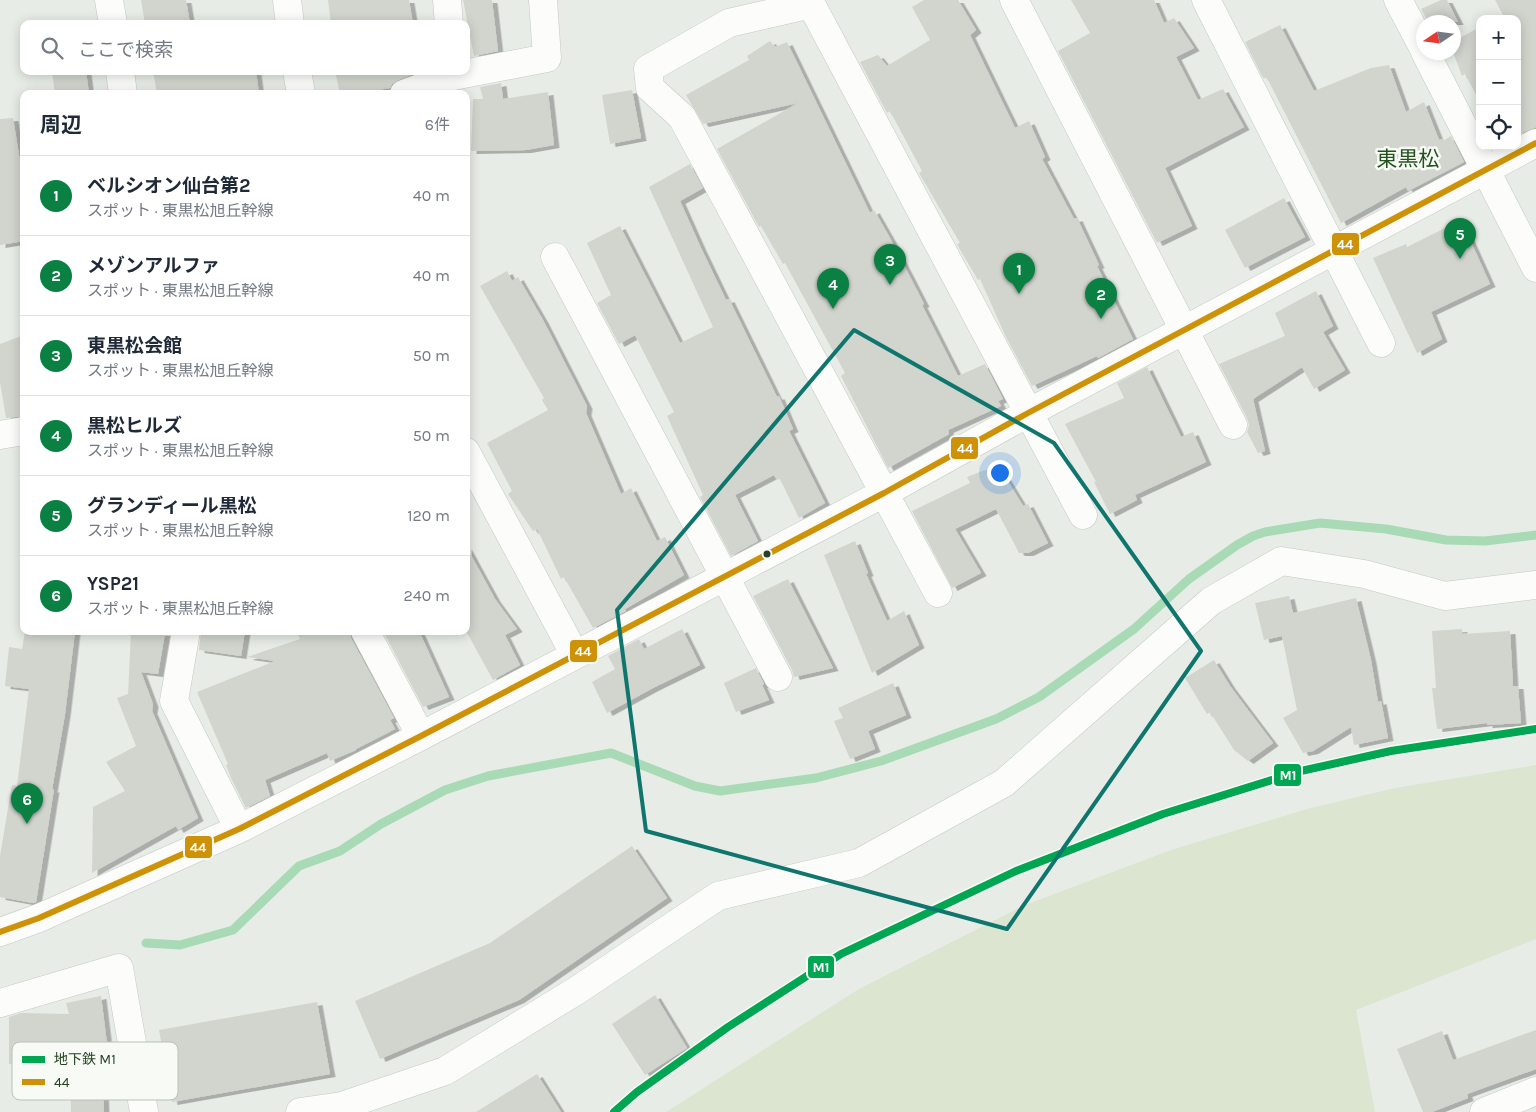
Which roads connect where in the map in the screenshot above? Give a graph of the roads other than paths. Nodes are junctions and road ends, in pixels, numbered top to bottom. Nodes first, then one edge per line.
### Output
1 (109, 0) edge
2 (286, 0) edge
3 (447, 0) edge
4 (542, 0) edge
5 (1014, 0) edge
6 (1206, 0) edge
7 (1398, 0) edge
8 (112, 20) edge
9 (289, 20) edge
10 (449, 20) edge
11 (1416, 34) edge
12 (1429, 60) edge
13 (470, 71) edge
14 (121, 75) edge
15 (299, 75) edge
16 (451, 75) edge
17 (122, 90) edge
18 (300, 90) edge
19 (414, 90) edge
20 (1536, 143) edge
21 (1486, 170) junction
22 (1334, 250) junction
23 (555, 257) dead end
24 (1536, 268) edge
25 (1184, 330) junction
26 (1382, 343) dead end
27 (1028, 413) junction
28 (1233, 425) dead end
29 (20, 431) edge
30 (0, 436) edge
31 (470, 459) edge
32 (884, 493) junction
33 (1083, 515) dead end
34 (725, 576) junction
35 (1536, 585) edge
36 (938, 593) dead end
37 (185, 635) edge
38 (368, 635) edge
39 (575, 655) junction
40 (778, 677) dead end
41 (421, 736) junction
42 (239, 829) junction
43 (0, 932) edge
44 (0, 1003) edge
45 (132, 1042) edge
46 (1536, 1091) edge
47 (342, 1109) edge
48 (300, 1112) edge
49 (1484, 1112) edge

1 - 8 street
2 - 9 street
3 - 10 street
4 - 13 street
5 - 25 street
6 - 22 street
7 - 11 street
12 - 21 street
14 - 17 street
15 - 18 street
16 - 19 street
20 - 21 street
21 - 22 street
21 - 24 street
22 - 25 street
22 - 26 street
23 - 34 street
25 - 27 street
25 - 28 street
27 - 32 street
27 - 32 street
27 - 33 street
29 - 30 street
31 - 39 street
32 - 34 street
32 - 36 street
34 - 39 street
34 - 40 street
35 - 47 street
37 - 42 street
38 - 41 street
39 - 41 street
41 - 42 street
42 - 43 street
44 - 45 street
46 - 49 street
47 - 48 street

